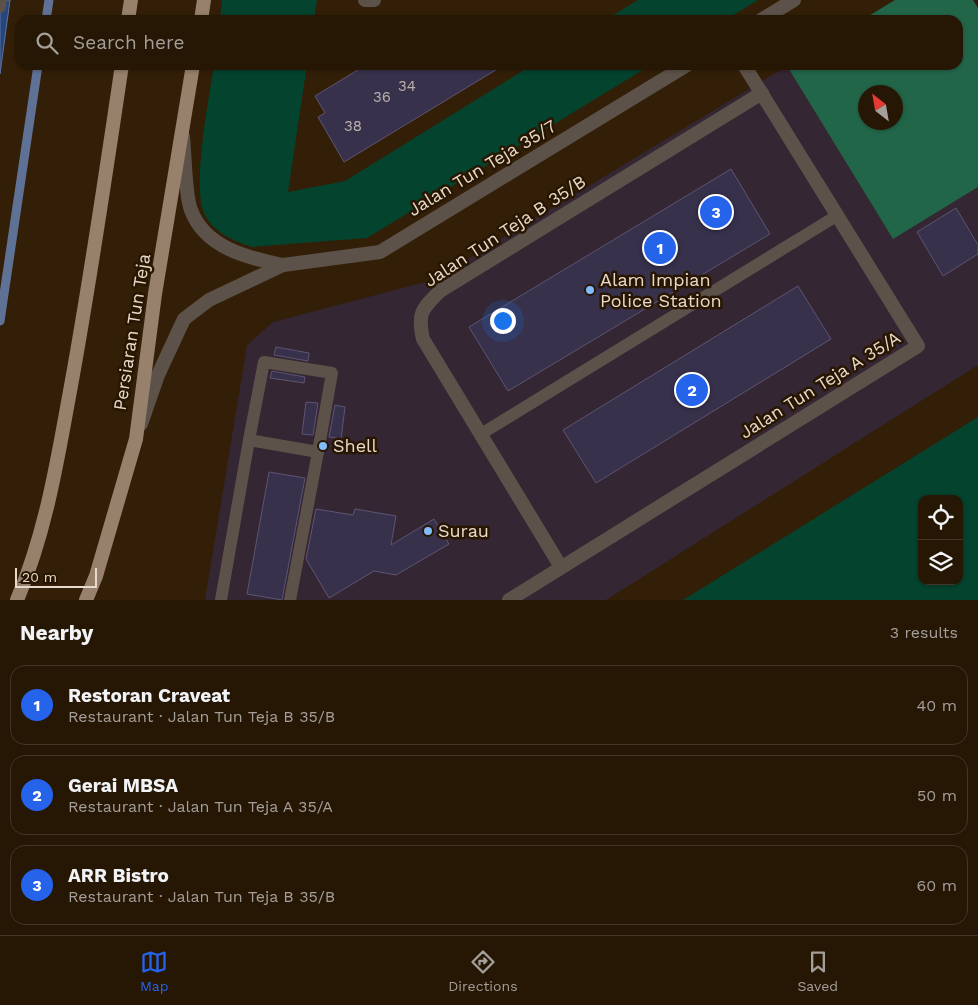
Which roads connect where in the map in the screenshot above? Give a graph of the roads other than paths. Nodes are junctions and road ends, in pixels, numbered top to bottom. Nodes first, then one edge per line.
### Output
1 (1, 0) edge
2 (131, 0) edge
3 (204, 0) edge
4 (364, 0) edge
5 (374, 0) edge
6 (794, 0) edge
7 (0, 7) edge
8 (129, 15) edge
9 (202, 15) edge
10 (769, 15) edge
11 (121, 70) edge
12 (192, 70) edge
13 (679, 70) edge
14 (747, 70) edge
15 (762, 93) junction
16 (183, 131) junction
17 (838, 215) junction
18 (283, 265) junction
19 (481, 434) junction
20 (136, 438) junction
21 (249, 440) junction
22 (318, 452) junction
23 (561, 567) junction
24 (18, 600) edge
25 (86, 600) edge
26 (221, 600) edge
27 (290, 600) edge
28 (509, 600) edge

1 - 7 lane
2 - 8 main road
3 - 9 main road
4 - 5 street
6 - 10 street
11 - 24 main road
12 - 16 main road, Persiaran Tun Teja
13 - 18 street, Jalan Tun Teja 35/7
14 - 15 street, Jalan Tun Teja A 35/A
15 - 17 street, Jalan Tun Teja A 35/A
15 - 19 street, Jalan Tun Teja B 35/B
16 - 18 street
16 - 20 main road, Persiaran Tun Teja
17 - 19 lane
17 - 23 street, Jalan Tun Teja A 35/A
18 - 20 street
19 - 23 street, Jalan Tun Teja B 35/B
20 - 25 main road, Persiaran Tun Teja
21 - 22 lane
21 - 22 lane
21 - 26 lane
22 - 27 lane
23 - 28 street

